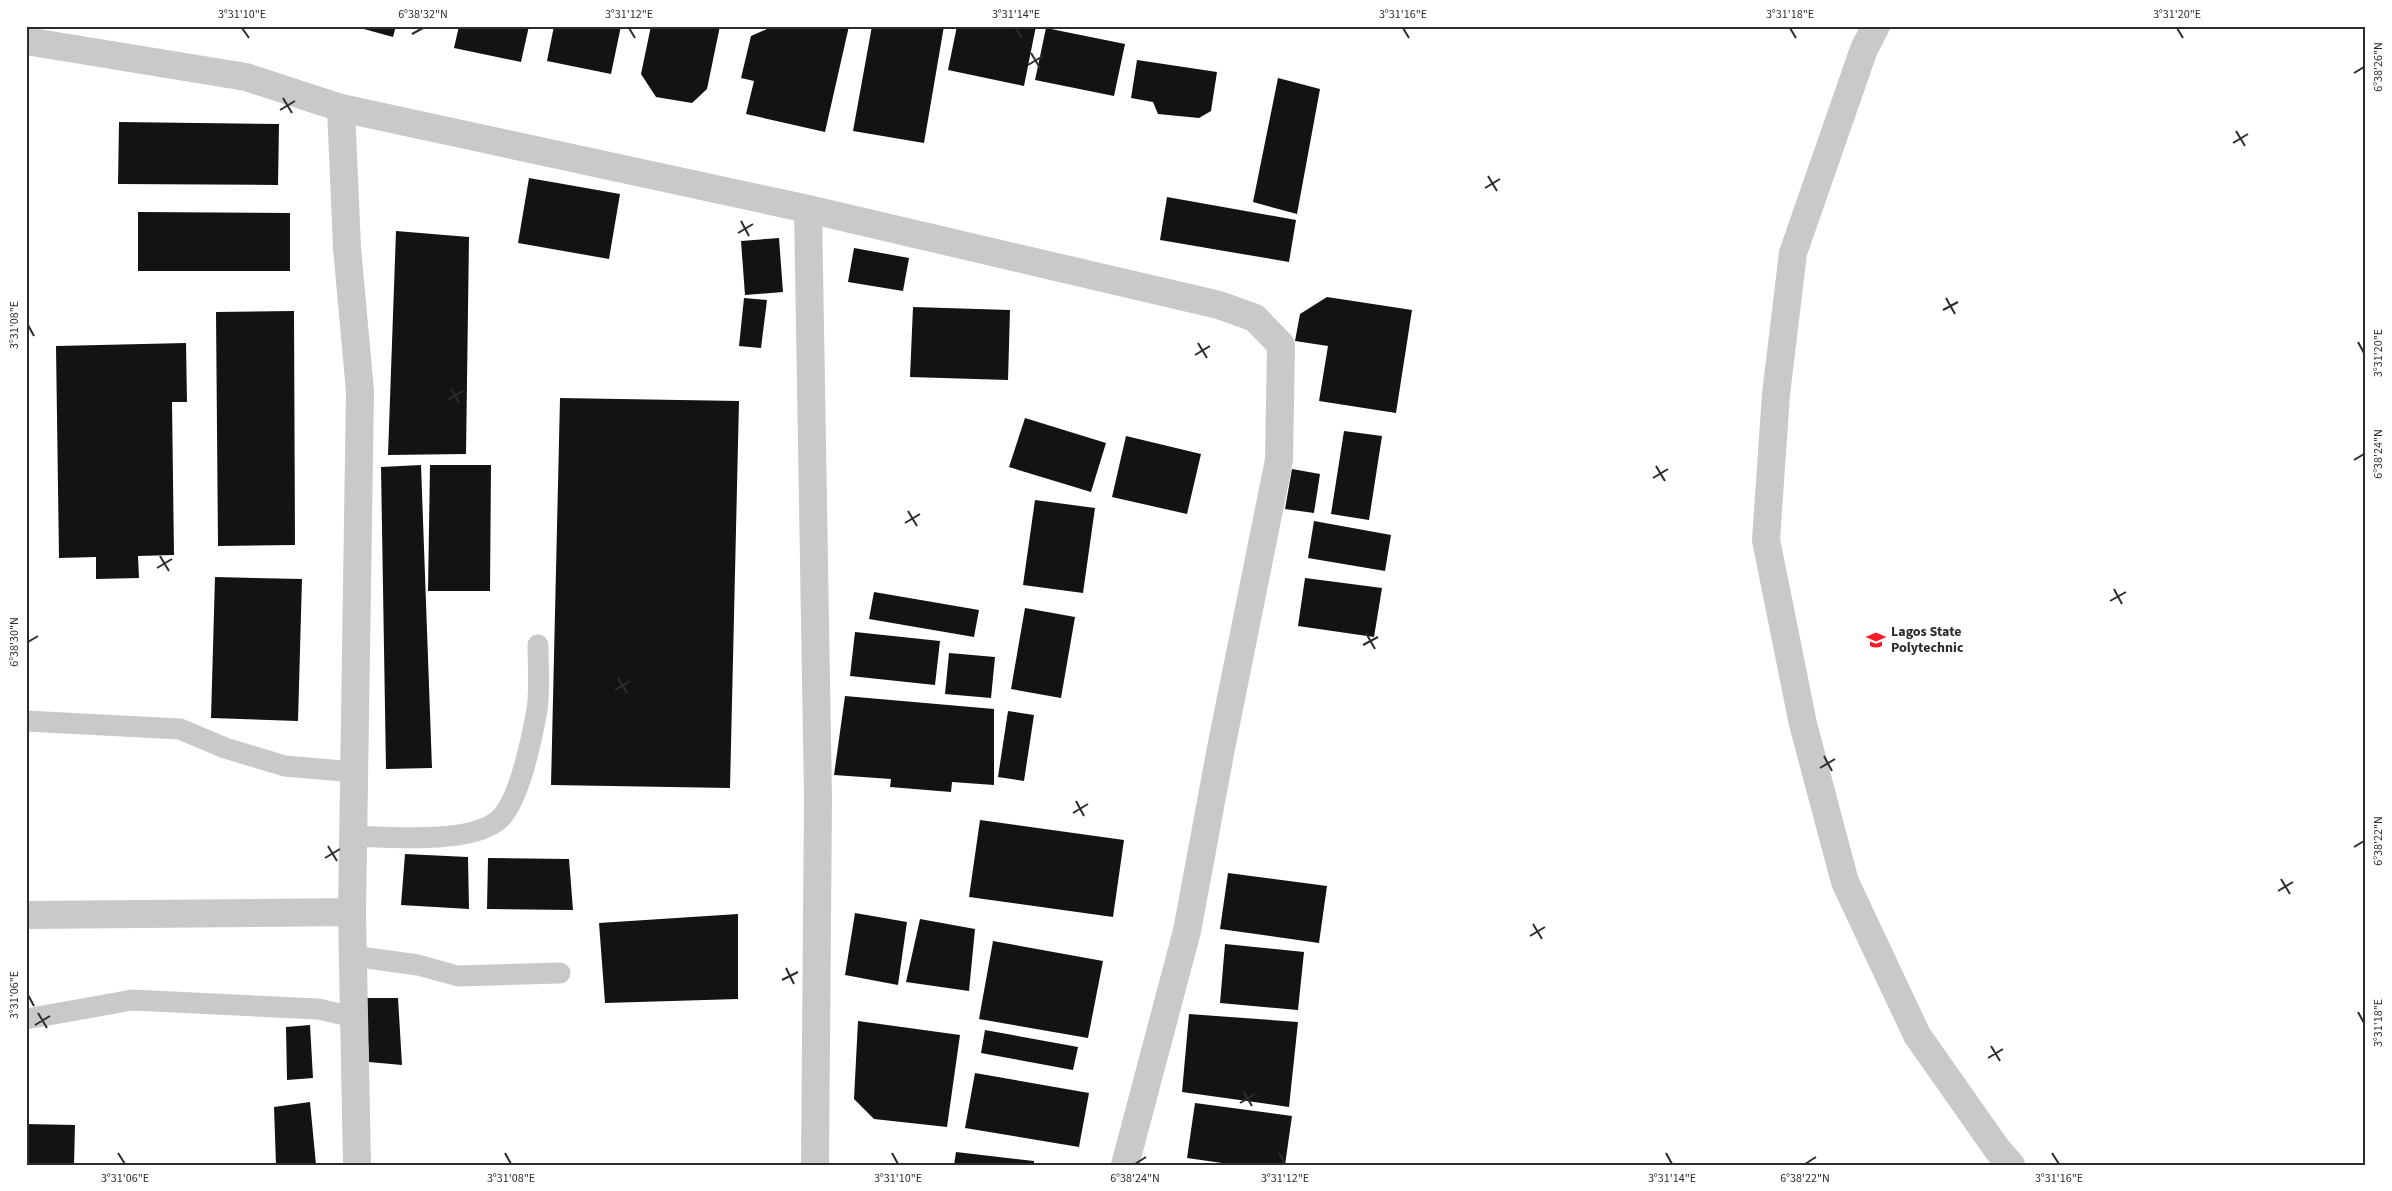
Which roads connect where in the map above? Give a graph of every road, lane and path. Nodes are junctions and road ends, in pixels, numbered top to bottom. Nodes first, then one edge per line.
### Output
1 (1876, 26) edge
2 (26, 41) edge
3 (341, 108) junction
4 (808, 209) junction
5 (538, 645) dead end
6 (26, 721) edge
7 (355, 772) junction
8 (354, 836) junction
9 (352, 912) junction
10 (26, 915) edge
11 (354, 956) junction
12 (560, 973) dead end
13 (354, 1017) junction
14 (26, 1019) edge
15 (357, 1165) edge
16 (815, 1165) edge
17 (1125, 1165) edge
18 (2011, 1165) edge

1 - 18 street
2 - 3 street
3 - 4 street
3 - 7 street
4 - 16 street
4 - 17 street
5 - 8 lane
6 - 7 lane
7 - 8 street
8 - 9 street
9 - 10 street
9 - 11 street
11 - 12 lane
11 - 13 street
13 - 14 lane
13 - 15 street

